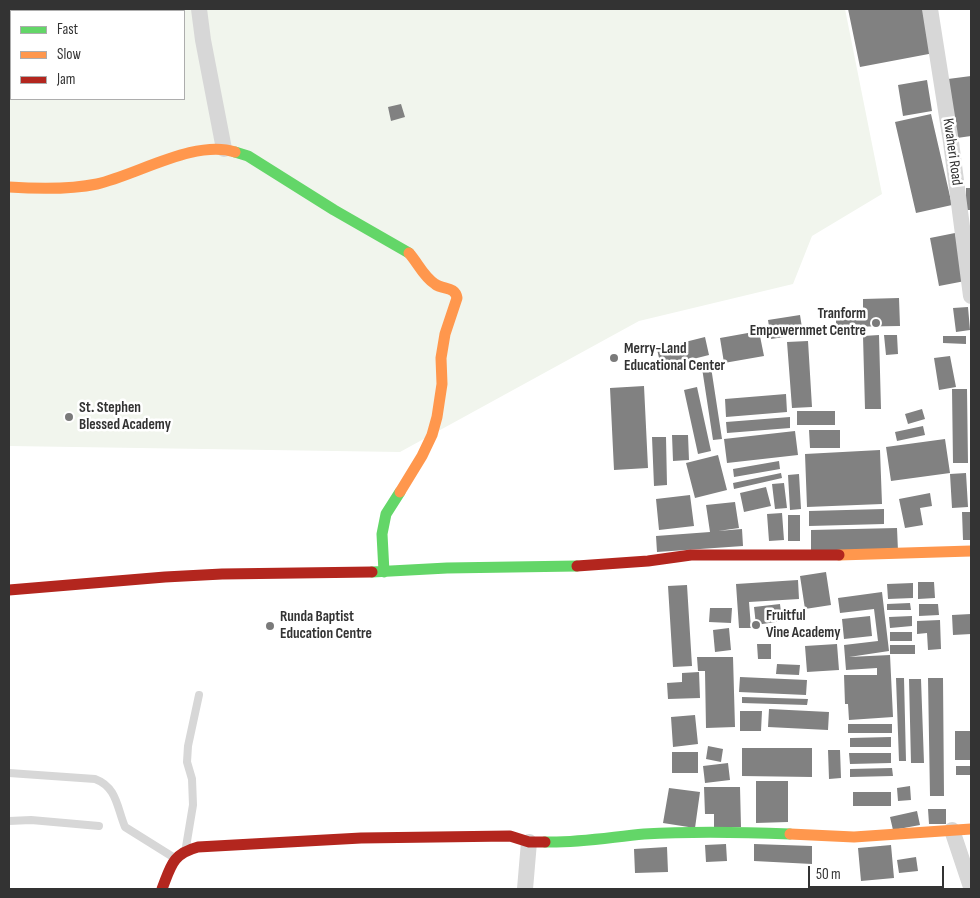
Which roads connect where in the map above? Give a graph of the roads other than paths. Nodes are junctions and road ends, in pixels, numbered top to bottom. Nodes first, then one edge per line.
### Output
1 (199, 9) edge
2 (930, 9) edge
3 (224, 149) junction
4 (9, 187) edge
5 (971, 296) edge
6 (971, 551) edge
7 (384, 572) junction
8 (9, 590) edge
9 (199, 695) dead end
10 (9, 773) edge
11 (9, 821) edge
12 (99, 826) dead end
13 (971, 829) edge
14 (952, 830) junction
15 (529, 842) junction
16 (186, 849) junction
17 (175, 858) junction
18 (971, 887) edge
19 (162, 889) edge
20 (525, 889) edge

1 - 3 street
2 - 5 street, Kwaheri Road
3 - 4 street
3 - 7 street
6 - 7 street
7 - 8 street
9 - 16 lane
10 - 17 lane
11 - 12 lane
13 - 14 street
14 - 15 street
14 - 18 street
15 - 16 street
15 - 20 street
16 - 17 street
17 - 19 street

